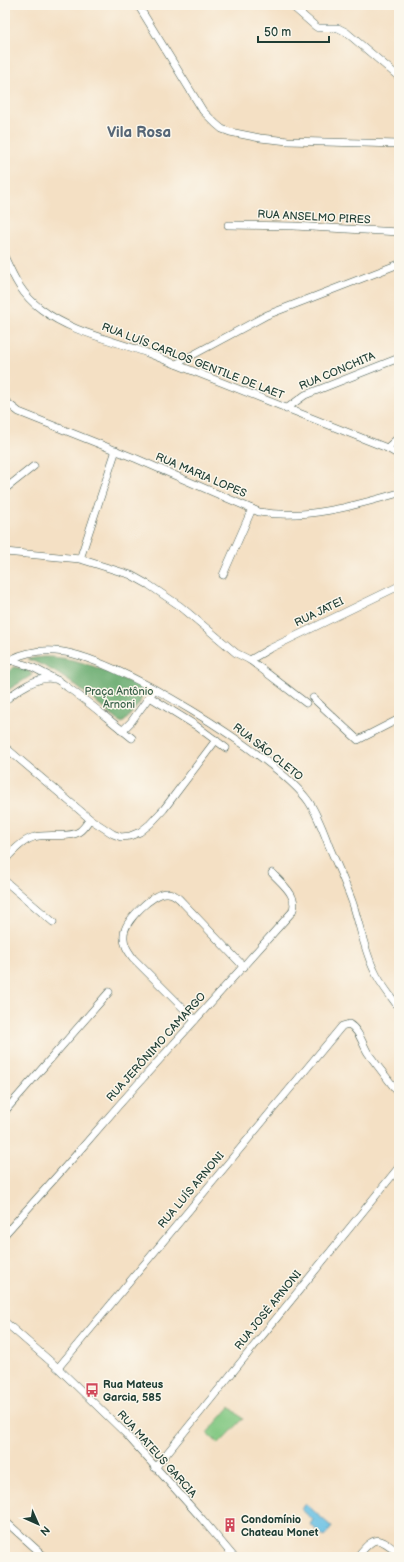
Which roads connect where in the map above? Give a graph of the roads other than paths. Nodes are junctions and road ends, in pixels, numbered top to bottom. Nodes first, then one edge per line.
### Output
1 (138, 5) edge
2 (291, 5) edge
3 (399, 77) edge
4 (399, 144) edge
5 (228, 224) dead end
6 (399, 232) edge
7 (5, 258) edge
8 (399, 264) edge
9 (399, 358) edge
10 (176, 364) junction
11 (5, 401) edge
12 (286, 409) junction
13 (399, 437) edge
14 (387, 448) junction
15 (116, 450) junction
16 (399, 454) edge
17 (34, 466) dead end
18 (5, 489) edge
19 (399, 493) edge
20 (252, 509) junction
21 (5, 552) edge
22 (80, 559) junction
23 (223, 575) dead end
24 (399, 586) edge
25 (8, 657) edge
26 (250, 660) junction
27 (5, 666) edge
28 (54, 678) junction
29 (154, 689) junction
30 (150, 696) junction
31 (313, 698) dead end
32 (5, 701) edge
33 (306, 703) dead end
34 (399, 719) edge
35 (122, 731) junction
36 (132, 738) dead end
37 (216, 740) junction
38 (5, 747) edge
39 (226, 748) dead end
40 (90, 819) junction
41 (5, 860) edge
42 (272, 873) dead end
43 (5, 881) edge
44 (53, 922) dead end
45 (244, 967) junction
46 (109, 992) dead end
47 (399, 1008) edge
48 (195, 1020) junction
49 (399, 1094) edge
50 (5, 1111) edge
51 (399, 1166) edge
52 (5, 1234) edge
53 (5, 1322) edge
54 (58, 1368) junction
55 (155, 1468) junction
56 (5, 1521) edge
57 (399, 1553) edge
58 (227, 1554) edge
59 (45, 1557) edge
60 (234, 1557) edge
61 (357, 1557) edge

1 - 4 street
2 - 3 street
5 - 6 street, RUA ANSELMO PIRES
7 - 10 street, RUA LUÍS CARLOS GENTILE DE LAET
8 - 10 street
9 - 12 street, RUA CONCHITA
10 - 12 street, RUA LUÍS CARLOS GENTILE DE LAET
11 - 15 street, RUA MARIA LOPES
12 - 14 street, RUA LUÍS CARLOS GENTILE DE LAET
13 - 14 street
14 - 16 street, RUA LUÍS CARLOS GENTILE DE LAET
15 - 20 street, RUA MARIA LOPES
15 - 22 street
17 - 18 street
19 - 20 street, RUA MARIA LOPES
20 - 23 street
21 - 22 street
22 - 26 street
24 - 26 street, RUA JATEI
25 - 27 street, RUA SÃO CLETO
25 - 28 street
25 - 29 street, RUA SÃO CLETO
26 - 33 street
28 - 32 street
28 - 35 street
29 - 30 street
29 - 47 street, RUA SÃO CLETO
30 - 35 street
30 - 37 street, RUA SÃO CLETO
31 - 34 street
35 - 36 street
37 - 39 street, RUA SÃO CLETO
37 - 40 street
38 - 40 street
40 - 41 street
42 - 45 street, RUA JERÔNIMO CAMARGO
43 - 44 street
45 - 48 street, RUA JERÔNIMO CAMARGO
45 - 48 street
46 - 50 street
48 - 52 street, RUA JERÔNIMO CAMARGO
49 - 54 street, RUA LUÍS ARNONI
51 - 55 street, RUA JOSÉ ARNONI
53 - 54 street, RUA MATEUS GARCIA
54 - 55 street, RUA MATEUS GARCIA
55 - 58 street, RUA MATEUS GARCIA
56 - 59 street
57 - 61 street
58 - 60 street, RUA MATEUS GARCIA

